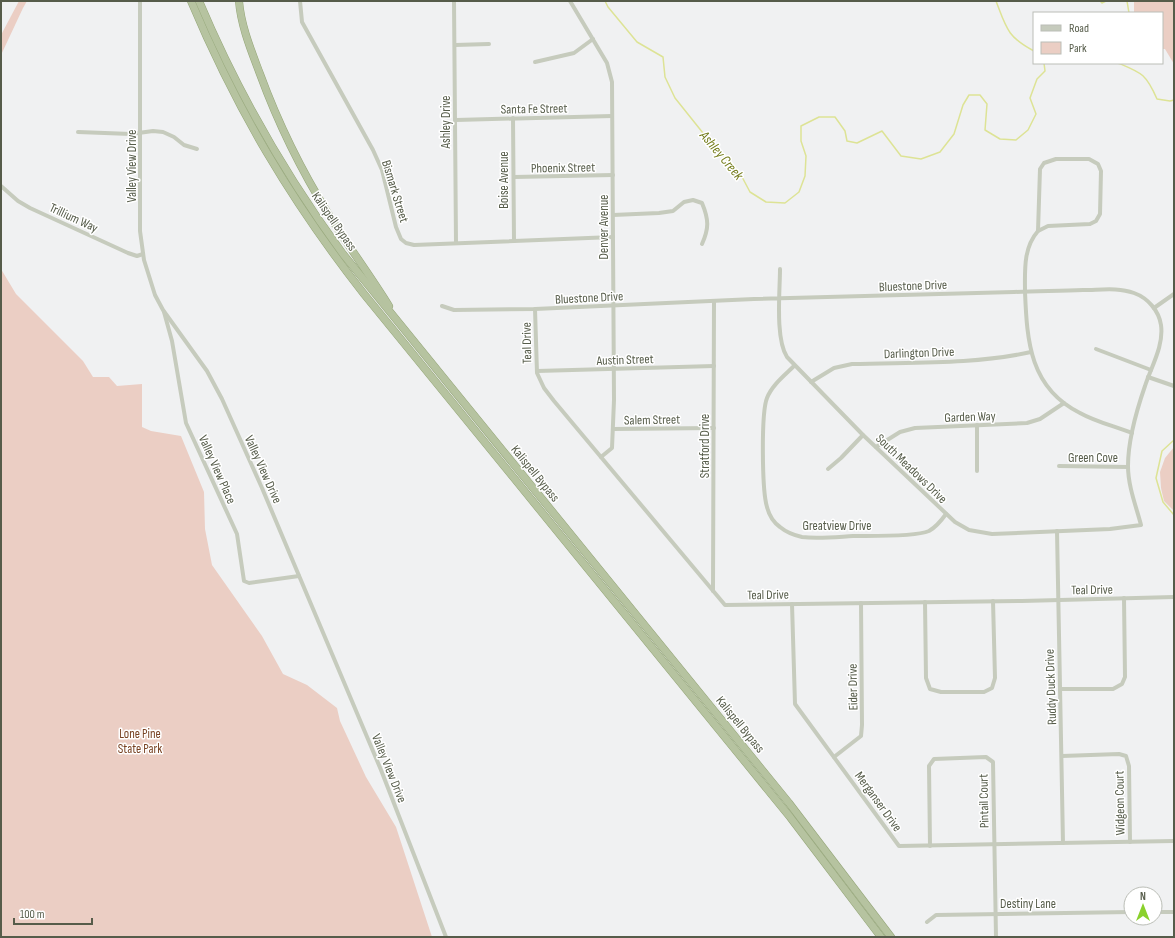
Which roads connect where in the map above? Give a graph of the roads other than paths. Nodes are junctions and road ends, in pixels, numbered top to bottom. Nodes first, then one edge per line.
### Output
1 (140, 1) edge
2 (191, 1) edge
3 (199, 1) edge
4 (240, 1) edge
5 (300, 1) edge
6 (454, 1) edge
7 (570, 1) edge
8 (593, 39) junction
9 (489, 44) dead end
10 (455, 45) junction
11 (535, 62) dead end
12 (612, 116) junction
13 (513, 118) junction
14 (456, 120) junction
15 (78, 132) dead end
16 (141, 133) junction
17 (197, 149) dead end
18 (612, 175) junction
19 (514, 178) junction
20 (1, 186) edge
21 (613, 215) junction
22 (1038, 231) junction
23 (613, 237) junction
24 (514, 241) junction
25 (456, 243) junction
26 (702, 244) dead end
27 (143, 254) junction
28 (780, 268) dead end
29 (1025, 292) junction
30 (1174, 294) edge
31 (780, 298) junction
32 (714, 301) junction
33 (613, 305) junction
34 (442, 306) dead end
35 (1154, 308) junction
36 (535, 309) junction
37 (163, 310) junction
38 (402, 328) junction
39 (1096, 349) dead end
40 (1030, 352) junction
41 (714, 366) junction
42 (794, 366) junction
43 (614, 370) junction
44 (1151, 370) junction
45 (537, 371) junction
46 (1148, 377) junction
47 (811, 382) junction
48 (1174, 386) edge
49 (1064, 403) junction
50 (977, 426) junction
51 (714, 428) junction
52 (613, 429) junction
53 (1132, 432) junction
54 (863, 435) junction
55 (876, 447) junction
56 (601, 457) junction
57 (1059, 466) dead end
58 (1128, 467) junction
59 (828, 469) dead end
60 (977, 471) dead end
61 (946, 514) junction
62 (1057, 531) junction
63 (299, 576) junction
64 (713, 591) junction
65 (1174, 597) edge
66 (1124, 598) junction
67 (1058, 599) junction
68 (993, 601) junction
69 (925, 602) junction
70 (861, 603) junction
71 (792, 604) junction
72 (1060, 689) junction
73 (1062, 756) junction
74 (834, 758) junction
75 (1174, 841) edge
76 (1130, 842) junction
77 (1063, 843) junction
78 (994, 845) junction
79 (930, 846) junction
80 (1123, 912) edge
81 (1163, 912) edge
82 (1174, 912) edge
83 (996, 913) junction
84 (927, 922) dead end
85 (446, 937) edge
86 (881, 937) edge
87 (891, 937) edge
88 (996, 937) edge

1 - 16 street, Valley View Drive
2 - 86 highway, Kalispell Bypass
3 - 38 highway, Kalispell Bypass
4 - 38 highway
5 - 25 street, Bismark Street
6 - 10 street, Ashley Drive
7 - 8 street, Denver Avenue
8 - 11 street
8 - 12 street, Denver Avenue
9 - 10 street
10 - 14 street, Ashley Drive
12 - 13 street, Santa Fe Street
12 - 18 street, Denver Avenue
13 - 14 street, Santa Fe Street
13 - 19 street, Boise Avenue
14 - 25 street, Ashley Drive
15 - 16 street
16 - 17 street
16 - 27 street, Valley View Drive
18 - 19 street, Phoenix Street
18 - 21 street, Denver Avenue
19 - 24 street, Boise Avenue
20 - 27 street, Trillium Way
21 - 23 street, Denver Avenue
21 - 26 street
22 - 22 street
22 - 29 street
23 - 24 street, Bismark Street
23 - 33 street, Denver Avenue
24 - 25 street, Bismark Street
27 - 37 street, Valley View Drive
28 - 31 street, South Meadows Drive
29 - 31 street, Bluestone Drive
29 - 35 street, Bluestone Drive
29 - 40 street
30 - 35 street
31 - 32 street, Bluestone Drive
31 - 42 street, South Meadows Drive
32 - 33 street, Bluestone Drive
32 - 41 street, Stratford Drive
33 - 36 street, Bluestone Drive
33 - 43 street, Denver Avenue
34 - 36 street, Bluestone Drive
35 - 44 street
36 - 45 street, Teal Drive
37 - 63 street, Valley View Drive
37 - 63 street, Valley View Place
38 - 87 highway, Kalispell Bypass
39 - 44 street
40 - 47 street, Darlington Drive
40 - 49 street
41 - 43 street, Austin Street
41 - 51 street, Stratford Drive
42 - 47 street, South Meadows Drive
42 - 61 street, Greatview Drive
43 - 45 street, Austin Street
43 - 52 street, Denver Avenue
44 - 46 street
45 - 56 street, Teal Drive
46 - 48 street
46 - 53 street
47 - 54 street, South Meadows Drive
49 - 50 street, Garden Way
49 - 53 street
50 - 55 street, Garden Way
50 - 60 street
51 - 52 street, Salem Street
51 - 64 street, Stratford Drive
52 - 56 street, Denver Avenue
53 - 58 street
54 - 55 street, South Meadows Drive
54 - 59 street
55 - 61 street, South Meadows Drive
56 - 64 street, Teal Drive
57 - 58 street, Green Cove
58 - 62 street, South Meadows Drive
61 - 62 street, South Meadows Drive
62 - 67 street, Ruddy Duck Drive
63 - 85 street, Valley View Drive
64 - 71 street, Teal Drive
65 - 66 street, Teal Drive
66 - 67 street, Teal Drive
66 - 72 street
67 - 68 street, Teal Drive
67 - 72 street, Ruddy Duck Drive
68 - 69 street, Teal Drive
68 - 69 street
69 - 70 street, Teal Drive
70 - 71 street, Teal Drive
70 - 74 street, Eider Drive
71 - 74 street, Merganser Drive
72 - 73 street, Ruddy Duck Drive
73 - 76 street, Widgeon Court
73 - 77 street, Ruddy Duck Drive
74 - 79 street, Merganser Drive
75 - 76 street, Merganser Drive
76 - 77 street, Merganser Drive
77 - 78 street, Merganser Drive
78 - 79 street, Merganser Drive
78 - 79 street, Pintail Court
78 - 83 street
80 - 83 street, Destiny Lane
81 - 82 street
83 - 84 street, Destiny Lane
83 - 88 street

